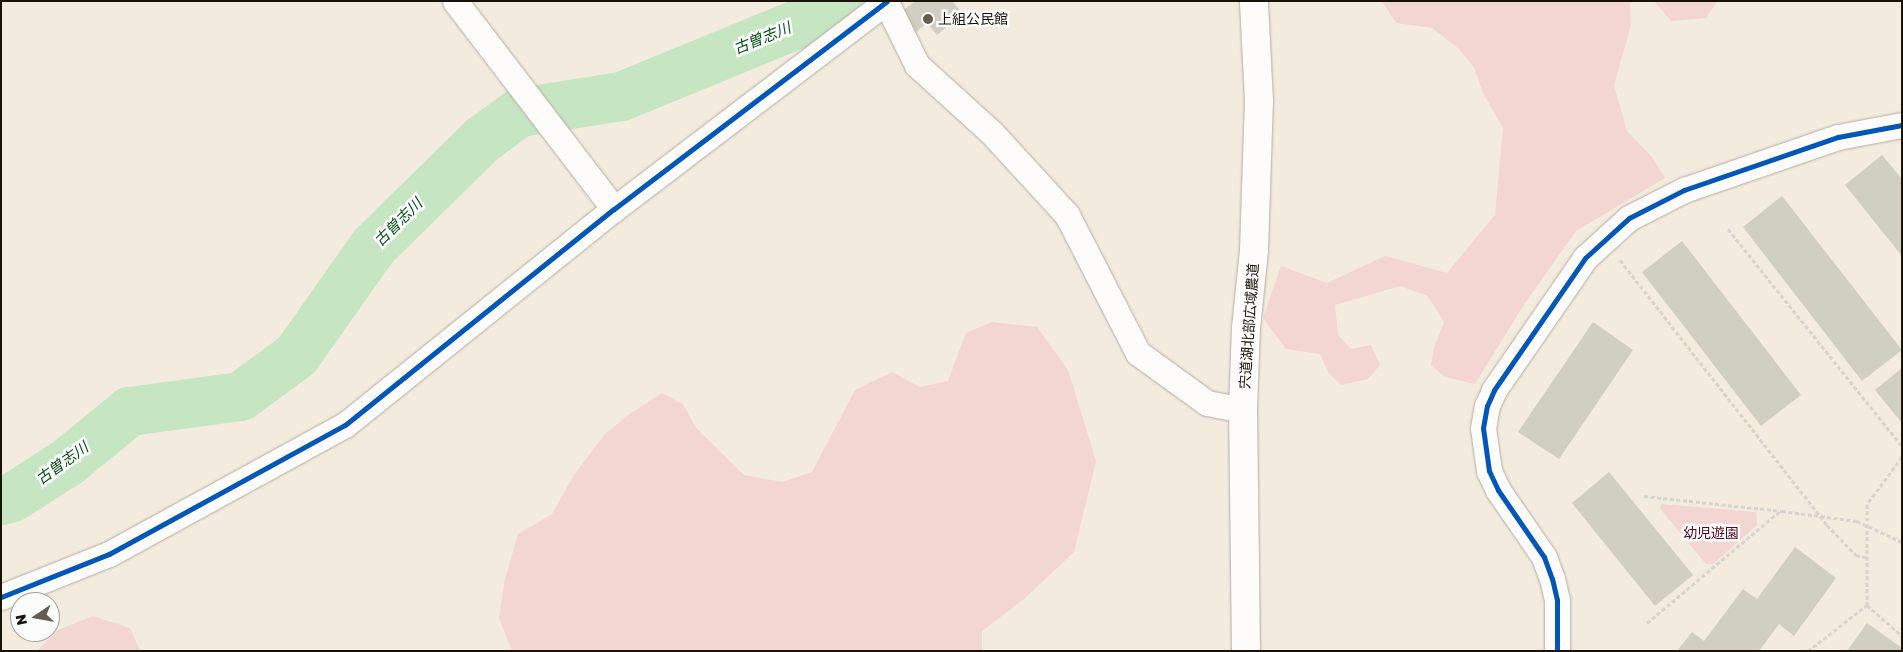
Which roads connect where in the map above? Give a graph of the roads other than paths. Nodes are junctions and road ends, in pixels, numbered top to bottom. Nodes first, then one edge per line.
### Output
1 (455, 1) edge
2 (1254, 1) edge
3 (886, 2) edge
4 (1902, 125) edge
5 (614, 209) junction
6 (1243, 410) junction
7 (1, 597) edge
8 (1246, 651) edge
9 (1557, 651) edge

1 - 5 street
2 - 6 street, 宍道湖北部広域農道
3 - 5 street
3 - 6 street
4 - 9 street
5 - 7 street
6 - 8 street, 宍道湖北部広域農道

